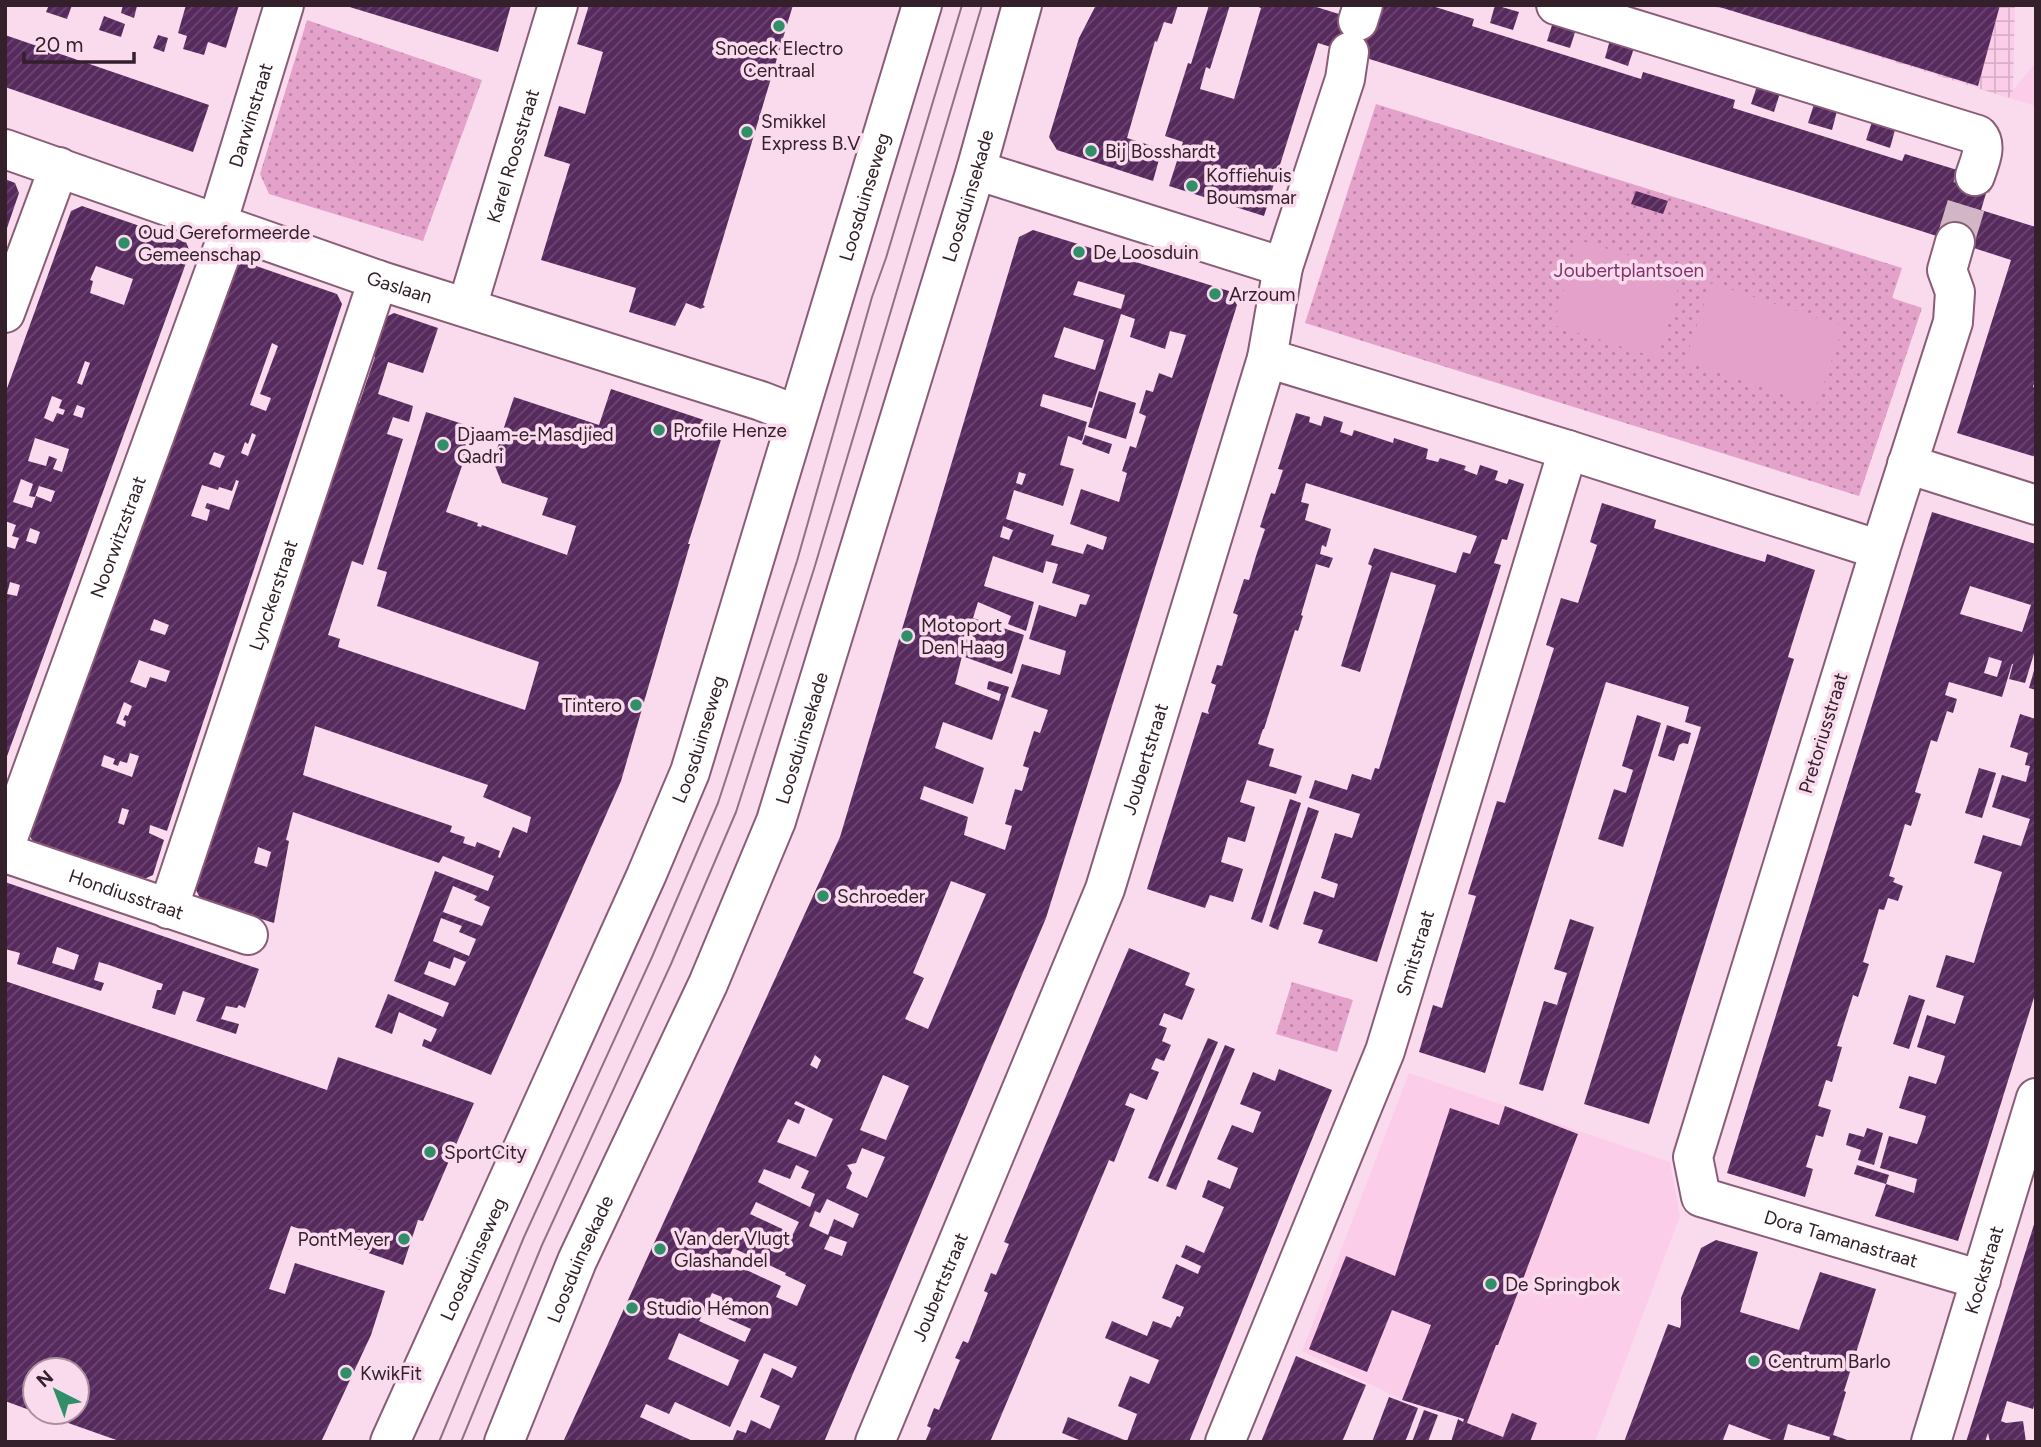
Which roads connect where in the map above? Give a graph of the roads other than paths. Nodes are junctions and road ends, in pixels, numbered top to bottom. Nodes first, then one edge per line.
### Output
1 (284, 5) edge
2 (558, 5) edge
3 (922, 5) edge
4 (1022, 5) edge
5 (1556, 5) edge
6 (1357, 26) edge
7 (5, 149) edge
8 (59, 167) junction
9 (976, 170) junction
10 (1975, 176) tunnel mouth
11 (223, 227) junction
12 (1951, 256) tunnel mouth
13 (1283, 267) junction
14 (378, 280) junction
15 (467, 307) junction
16 (5, 313) edge
17 (1267, 358) junction
18 (797, 415) junction
19 (1568, 450) junction
20 (1907, 464) junction
21 (2036, 505) edge
22 (1880, 550) junction
23 (5, 846) edge
24 (5, 853) edge
25 (168, 909) junction
26 (248, 936) dead end
27 (2036, 1098) edge
28 (1701, 1197) joint
29 (1981, 1280) junction
30 (390, 1442) edge
31 (504, 1442) edge
32 (876, 1442) edge
33 (1225, 1442) edge
34 (1931, 1442) edge

1 - 11 street, Darwinstraat
2 - 15 street, Karel Roosstraat
3 - 18 street, Loosduinseweg
4 - 9 street, Loosduinsekade
5 - 10 street
6 - 13 street, Joubertstraat
7 - 8 street, Gaslaan
8 - 11 street, Gaslaan
8 - 16 street
9 - 13 street
9 - 31 street, Loosduinsekade
11 - 14 street, Gaslaan
11 - 23 street, Noorwitzstraat
12 - 20 street, Pretoriusstraat
13 - 17 street, Joubertstraat
14 - 15 street, Gaslaan
14 - 25 street, Lynckerstraat
15 - 18 street, Gaslaan
17 - 19 street
17 - 32 street, Joubertstraat
18 - 30 street, Loosduinseweg
19 - 22 street
19 - 33 street, Smitstraat
20 - 21 street
20 - 22 street, Pretoriusstraat
22 - 28 street, Pretoriusstraat
24 - 25 street, Hondiusstraat
25 - 26 street, Hondiusstraat
27 - 29 street, Kockstraat
28 - 29 street, Dora Tamanastraat
29 - 34 street, Kockstraat

